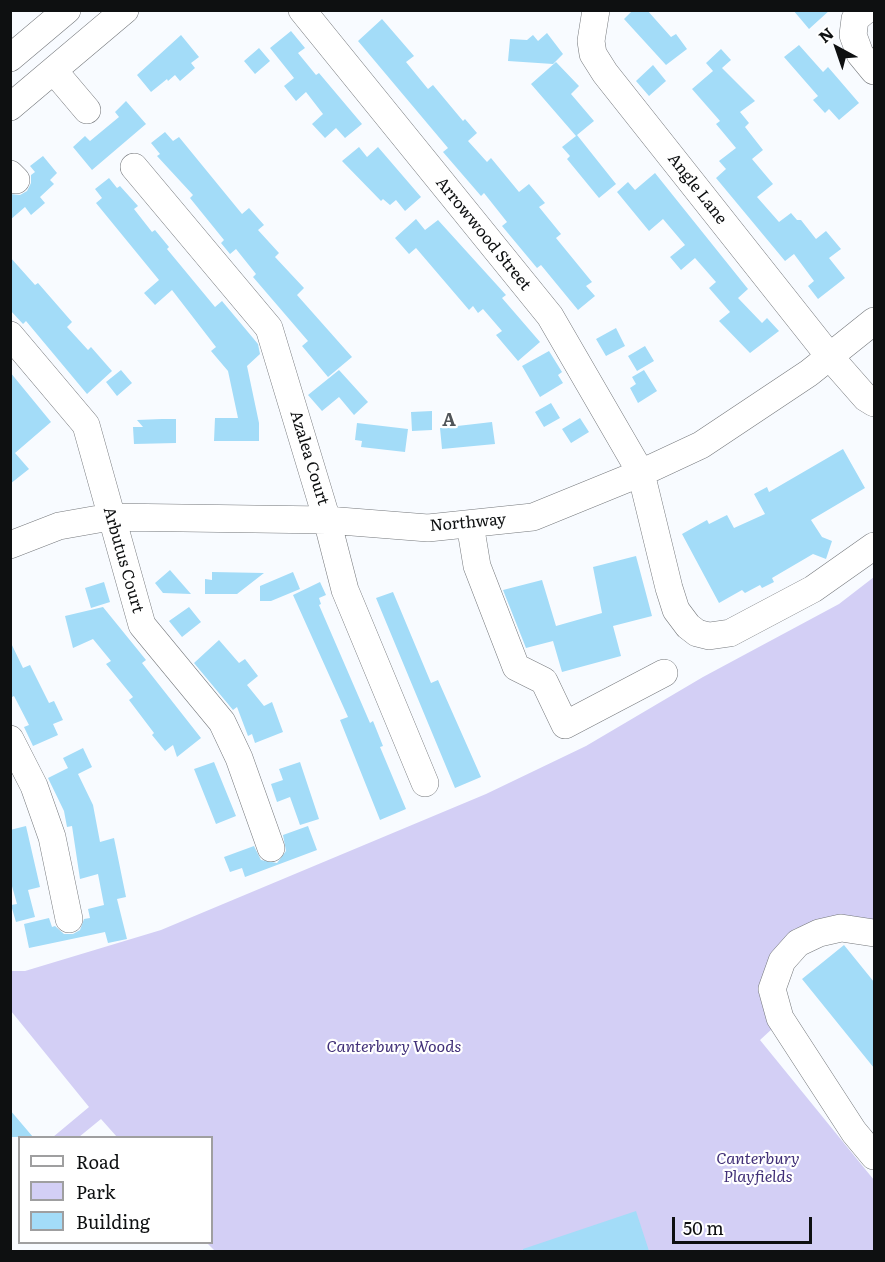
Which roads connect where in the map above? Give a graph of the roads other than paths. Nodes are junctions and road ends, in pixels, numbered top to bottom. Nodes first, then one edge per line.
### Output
1 (67, 10) edge
2 (125, 10) edge
3 (302, 10) edge
4 (596, 10) edge
5 (866, 10) edge
6 (10, 58) edge
7 (54, 71) junction
8 (874, 71) edge
9 (10, 107) edge
10 (87, 110) dead end
11 (135, 167) dead end
12 (874, 321) edge
13 (10, 335) edge
14 (831, 357) junction
15 (874, 403) edge
16 (641, 473) junction
17 (110, 517) junction
18 (327, 520) junction
19 (470, 524) junction
20 (10, 545) edge
21 (874, 546) edge
22 (664, 674) dead end
23 (10, 739) edge
24 (425, 783) dead end
25 (271, 848) dead end
26 (69, 919) dead end
27 (874, 933) edge
28 (874, 1156) edge

1 - 6 street
2 - 7 street
3 - 16 street, Arrowwood Street
4 - 14 street, Angle Lane
5 - 8 street
7 - 9 street
7 - 10 street
11 - 18 street, Azalea Court
12 - 14 street, Northway
13 - 17 street, Arbutus Court
14 - 15 street, Angle Lane
14 - 16 street, Northway
16 - 19 street, Northway
16 - 21 street, Arrowwood Street
17 - 18 street, Northway
17 - 20 street, Northway
17 - 25 street, Arbutus Court
18 - 19 street, Northway
18 - 24 street, Azalea Court
19 - 22 street
23 - 26 street
27 - 28 street

